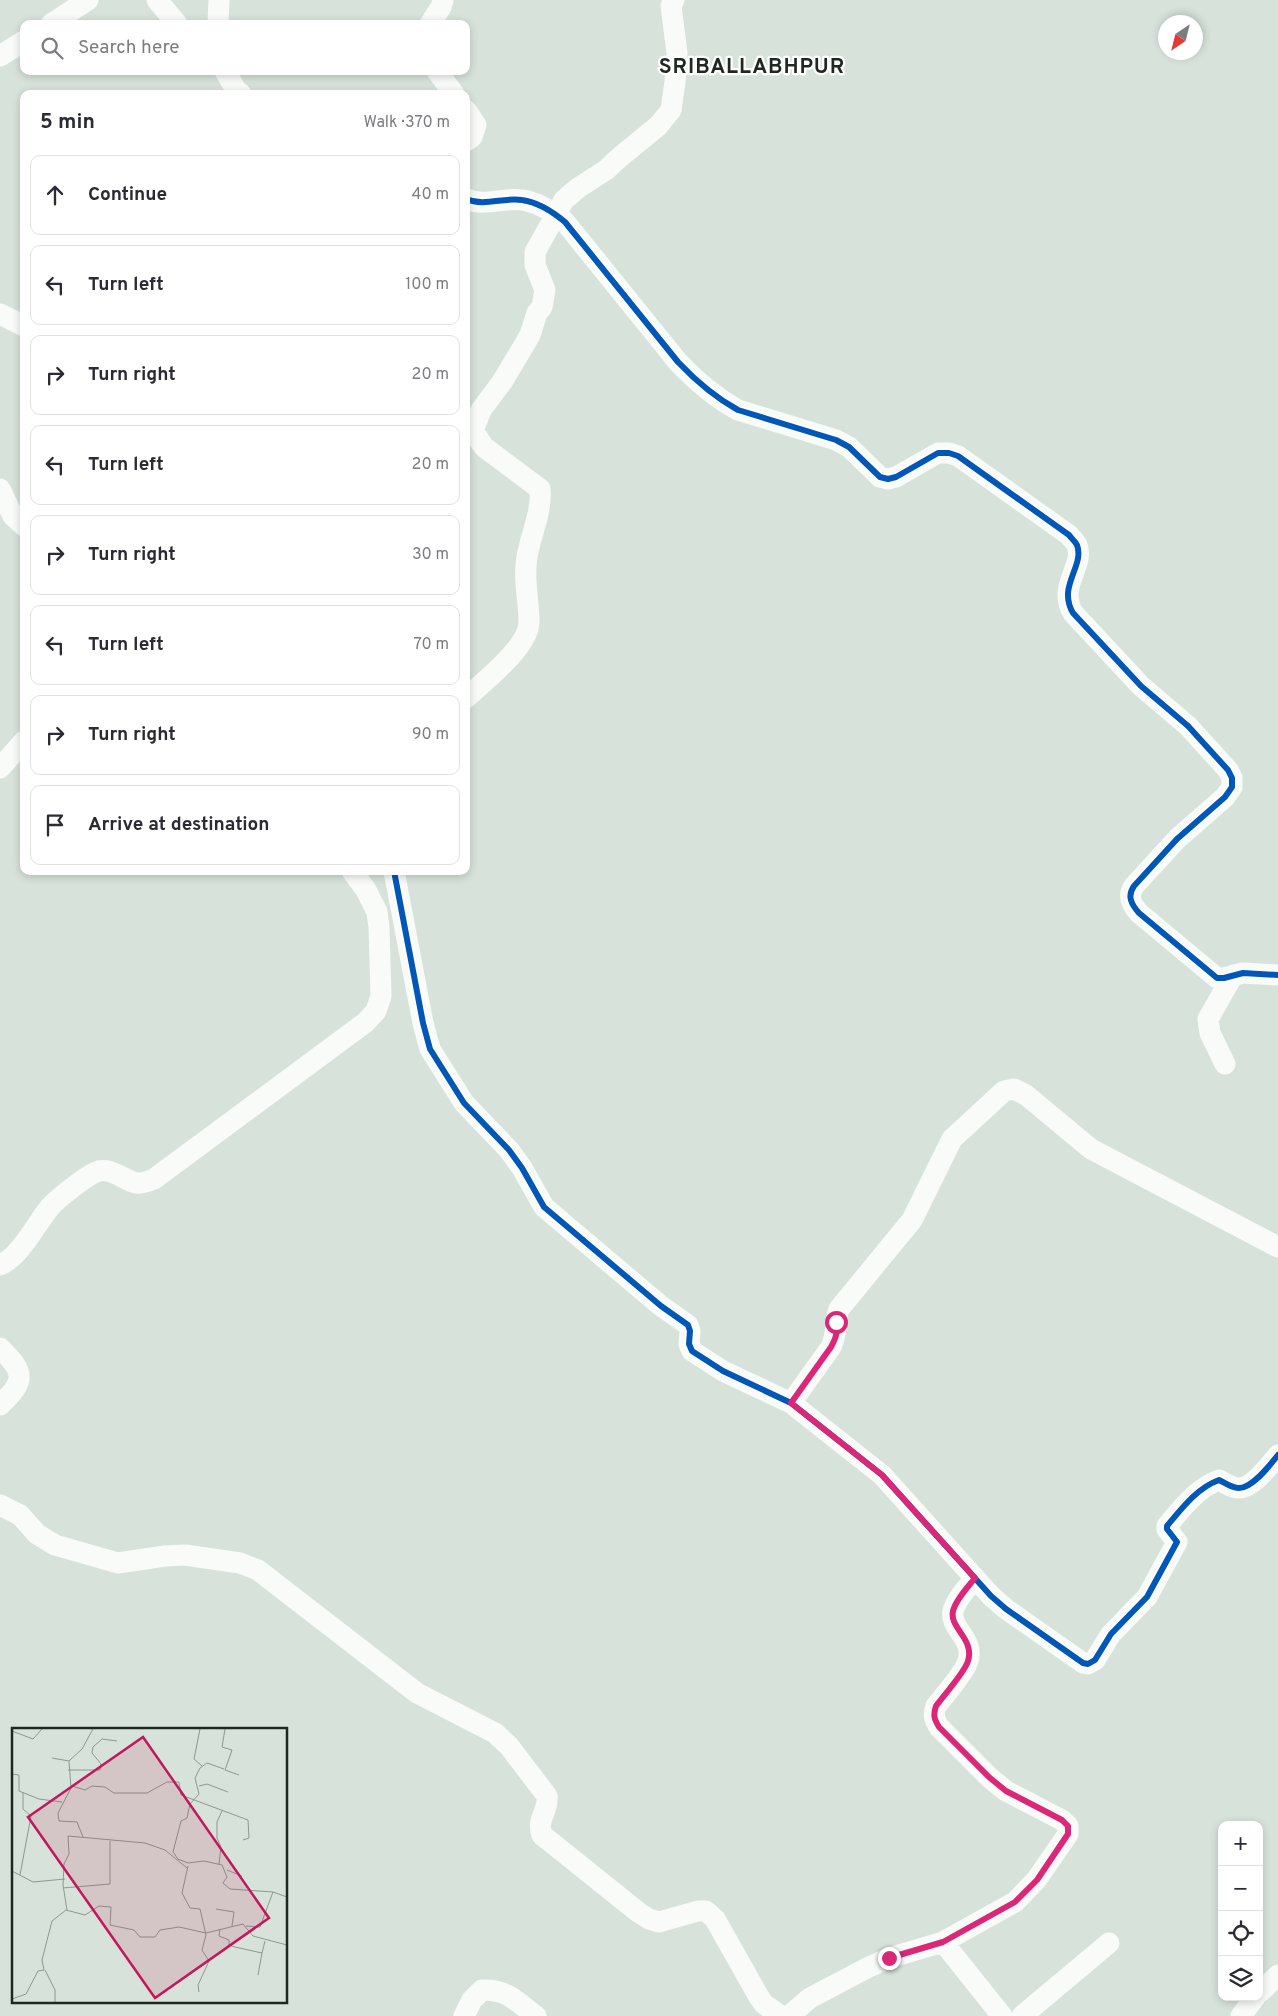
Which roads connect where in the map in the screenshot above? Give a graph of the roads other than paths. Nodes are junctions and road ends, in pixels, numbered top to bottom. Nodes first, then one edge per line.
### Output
1 (88, 0) edge
2 (157, 0) edge
3 (219, 0) edge
4 (443, 0) edge
5 (674, 0) edge
6 (57, 20) edge
7 (173, 20) edge
8 (218, 20) edge
9 (433, 20) edge
10 (20, 44) edge
11 (0, 56) edge
12 (227, 75) edge
13 (440, 75) edge
14 (236, 90) edge
15 (451, 90) edge
16 (470, 116) edge
17 (470, 138) edge
18 (470, 200) edge
19 (556, 214) junction
20 (0, 314) edge
21 (20, 324) edge
22 (0, 489) edge
23 (20, 522) edge
24 (470, 694) edge
25 (20, 746) edge
26 (0, 768) edge
27 (355, 875) edge
28 (395, 875) edge
29 (1233, 975) junction
30 (1278, 975) edge
31 (1225, 1064) dead end
32 (1278, 1247) edge
33 (0, 1265) edge
34 (0, 1348) edge
35 (791, 1403) junction
36 (0, 1405) edge
37 (1278, 1455) edge
38 (0, 1505) edge
39 (975, 1578) junction
40 (943, 1942) junction
41 (1109, 1943) dead end
42 (1278, 1975) edge
43 (1263, 1989) edge
44 (1251, 2001) edge
45 (464, 2016) edge
46 (536, 2016) edge
47 (781, 2016) edge
48 (789, 2016) edge
49 (1002, 2016) edge
50 (1022, 2016) edge
51 (1241, 2016) edge

1 - 6 street
2 - 7 street
3 - 8 street
4 - 9 street
5 - 19 street
10 - 11 street
12 - 14 street
13 - 15 street
16 - 17 street
18 - 19 street
19 - 24 street
19 - 29 street
20 - 21 street
22 - 23 street
25 - 26 street
27 - 33 street
28 - 35 street
29 - 30 street
29 - 31 street
32 - 35 street
34 - 36 street
35 - 39 street
37 - 39 street
38 - 47 street
39 - 40 street
40 - 48 street
40 - 49 street
41 - 50 street
42 - 43 street
44 - 51 street
45 - 46 street

